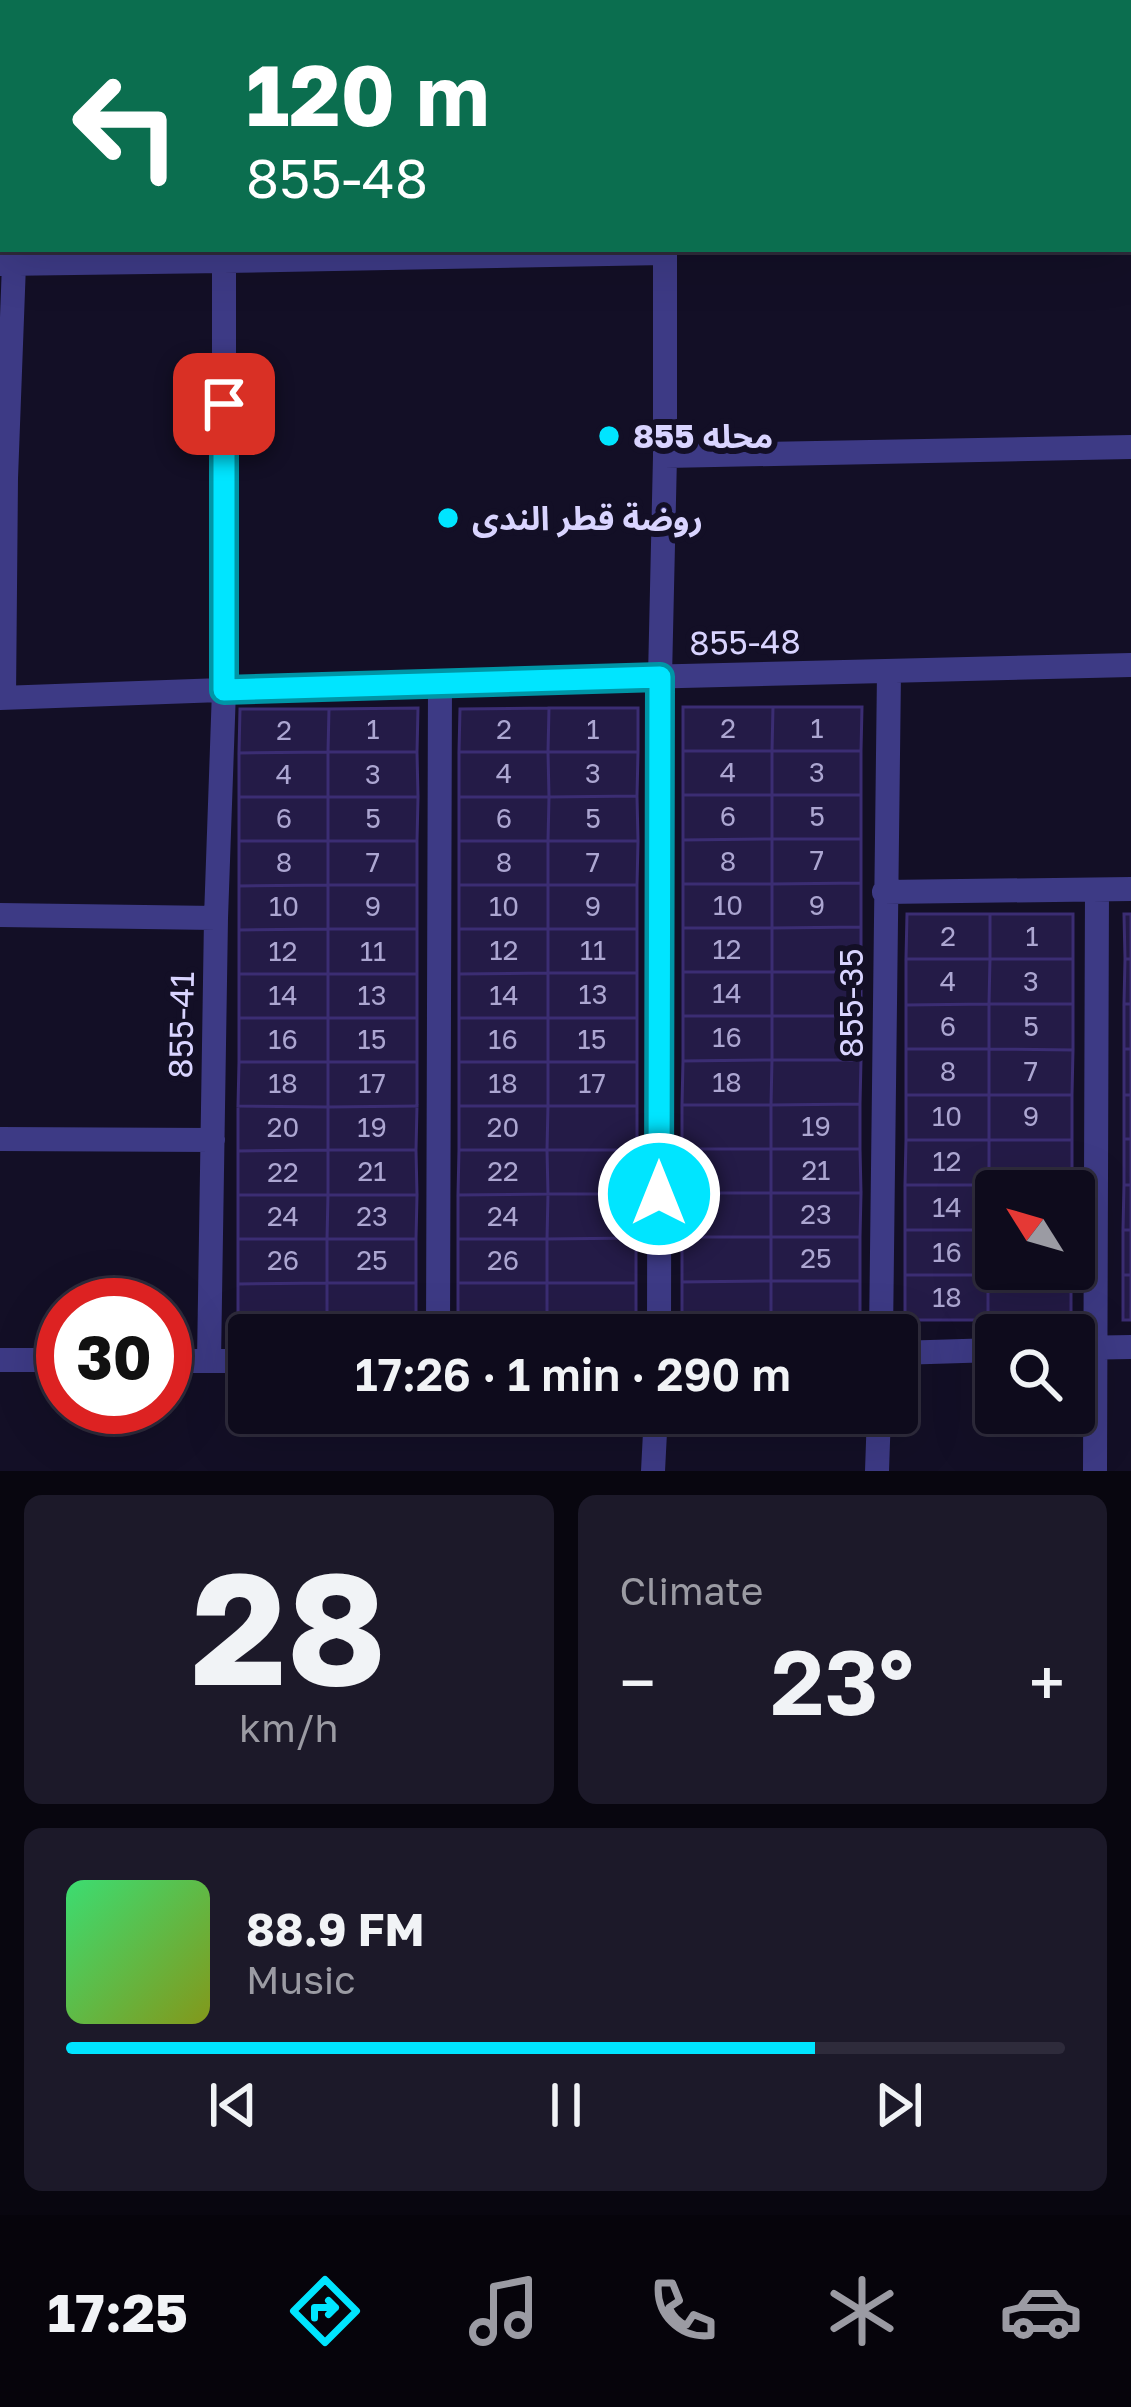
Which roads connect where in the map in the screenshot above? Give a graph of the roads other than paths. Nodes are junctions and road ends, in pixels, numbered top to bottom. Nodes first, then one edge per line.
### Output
1 (224, 260) junction
2 (7, 264) edge
3 (1131, 447) edge
4 (665, 456) junction
5 (3, 478) edge
6 (1131, 665) edge
7 (889, 672) junction
8 (660, 677) junction
9 (440, 682) junction
10 (224, 690) junction
11 (2, 698) edge
12 (1097, 890) junction
13 (1131, 890) edge
14 (884, 892) junction
15 (0, 915) edge
16 (216, 918) junction
17 (0, 1139) edge
18 (213, 1140) junction
19 (438, 1314) edge
20 (659, 1314) edge
21 (881, 1314) edge
22 (1087, 1314) edge
23 (1095, 1347) edge
24 (1131, 1347) edge
25 (975, 1351) edge
26 (918, 1352) edge
27 (0, 1360) edge
28 (36, 1360) edge
29 (192, 1361) edge
30 (209, 1361) junction
31 (228, 1361) edge
32 (655, 1434) edge
33 (878, 1434) edge
34 (1092, 1434) edge
35 (653, 1471) edge
36 (877, 1471) edge
37 (1095, 1471) edge

1 - 2 street
1 - 4 street
1 - 10 street, 855-41
2 - 5 street
3 - 4 street
4 - 8 street
5 - 11 street
6 - 7 street, 855-48
7 - 8 street, 855-48
7 - 14 street, 855-35
8 - 9 street, 855-48
8 - 20 street
9 - 10 street, 855-48
9 - 19 street
10 - 11 street, 855-48
10 - 16 street, 855-41
12 - 13 street
12 - 14 street
12 - 22 street
14 - 21 street, 855-35
15 - 16 street
16 - 18 street, 855-41
17 - 18 street
18 - 30 street, 855-41
23 - 24 street
25 - 26 street
27 - 28 street
29 - 30 street
30 - 31 street
32 - 35 street
33 - 36 street
34 - 37 street

